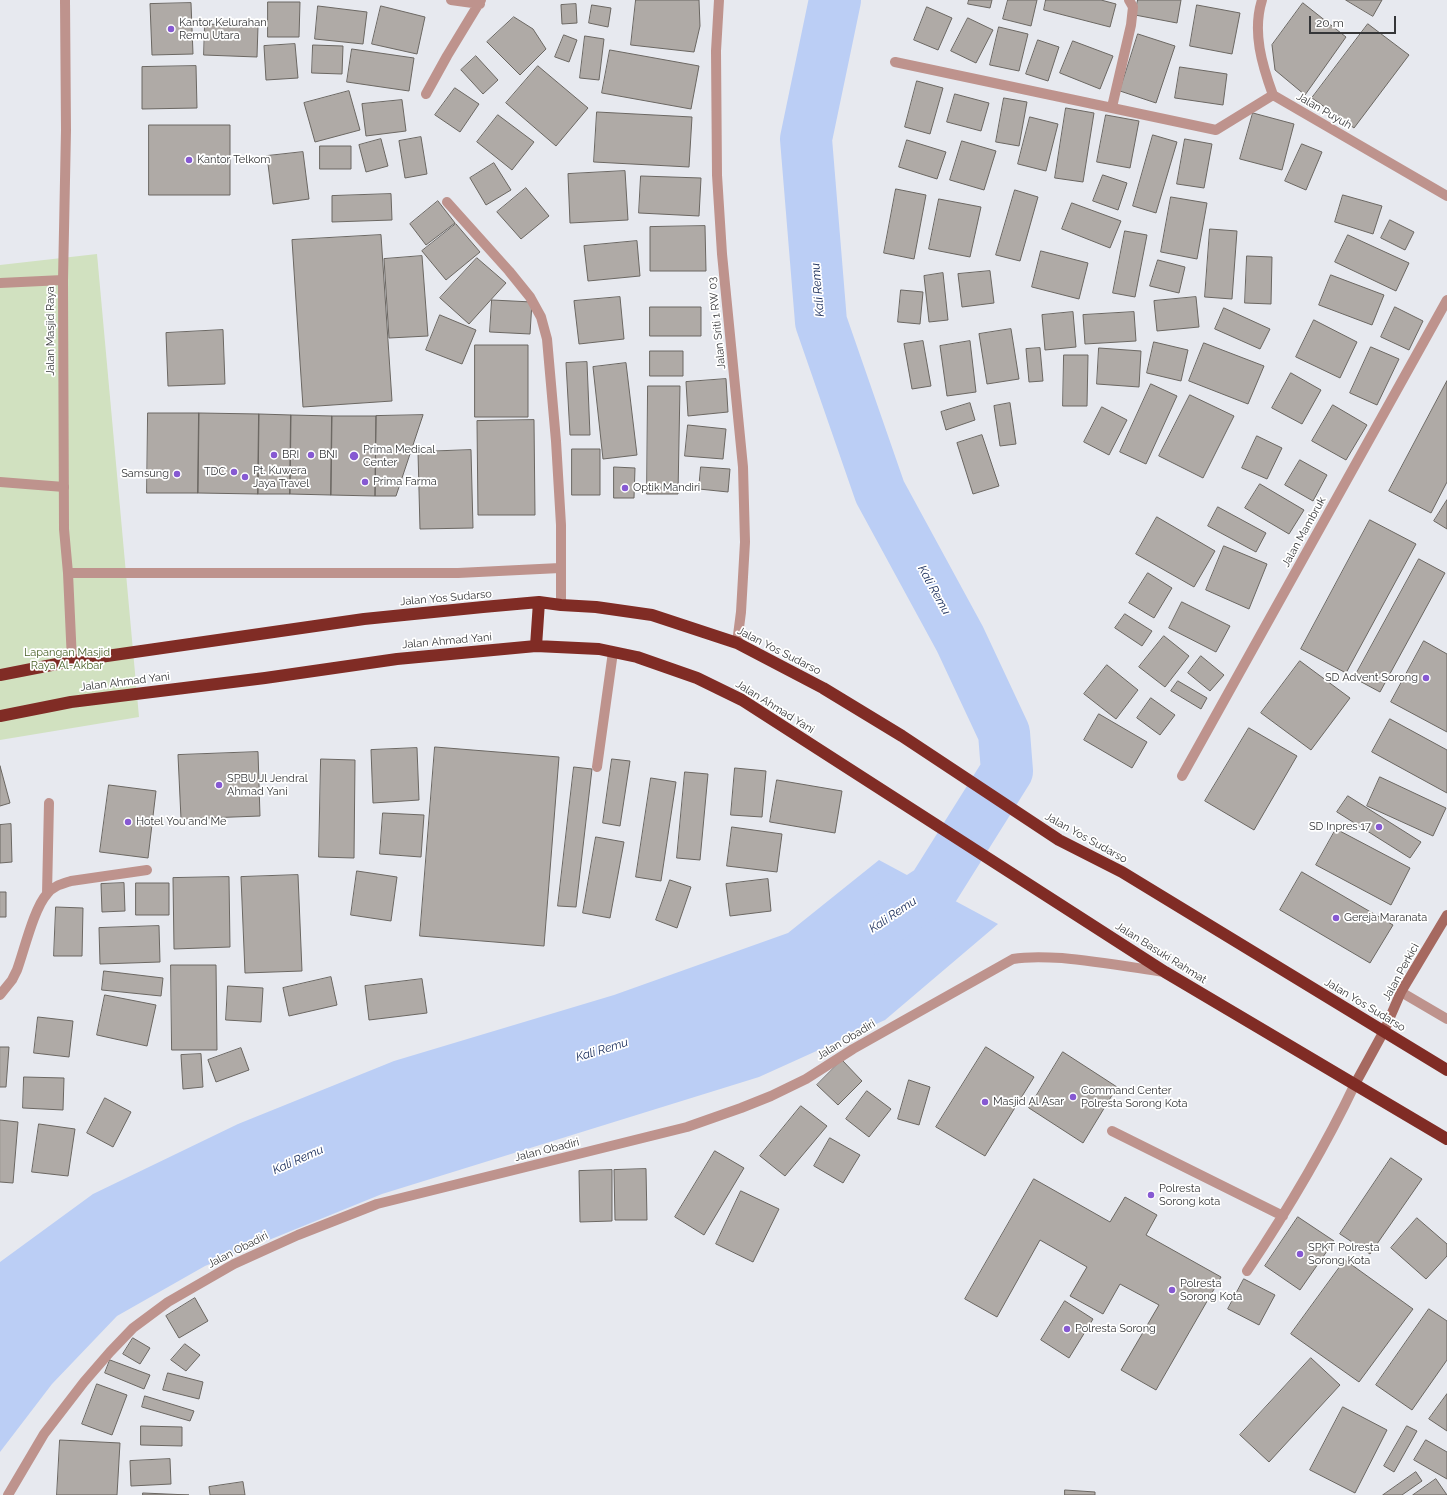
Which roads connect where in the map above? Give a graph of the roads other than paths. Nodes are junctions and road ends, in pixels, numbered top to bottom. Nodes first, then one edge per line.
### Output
1 (65, 0) edge
2 (451, 0) edge
3 (720, 0) edge
4 (1262, 0) edge
5 (480, 2) edge
6 (1132, 2) edge
7 (895, 62) dead end
8 (426, 94) dead end
9 (1273, 95) junction
10 (1112, 107) junction
11 (1447, 196) edge
12 (447, 202) dead end
13 (63, 280) junction
14 (0, 283) edge
15 (1447, 300) edge
16 (0, 482) edge
17 (64, 487) junction
18 (560, 568) junction
19 (68, 573) junction
20 (539, 602) junction
21 (561, 605) junction
22 (737, 643) junction
23 (536, 646) junction
24 (613, 652) junction
25 (72, 661) junction
26 (0, 675) edge
27 (0, 716) edge
28 (597, 767) dead end
29 (1182, 776) dead end
30 (867, 780) joint
31 (49, 803) dead end
32 (147, 870) dead end
33 (47, 894) junction
34 (1447, 915) edge
35 (1166, 972) junction
36 (1401, 992) junction
37 (0, 995) edge
38 (1447, 1019) edge
39 (1384, 1031) junction
40 (1447, 1070) edge
41 (1356, 1084) junction
42 (1112, 1131) dead end
43 (1447, 1139) edge
44 (1283, 1216) junction
45 (1247, 1271) dead end
46 (8, 1495) edge

1 - 13 street, Jalan Masjid Raya
2 - 5 street
3 - 22 street, Jalan Sriti 1 RW 03
4 - 9 street
5 - 8 street
6 - 10 street
7 - 10 street
9 - 10 street
9 - 11 street, Jalan Puyuh
12 - 18 street
13 - 14 street
13 - 17 street, Jalan Masjid Raya
15 - 29 street, Jalan Mambruk
16 - 17 street
17 - 19 street, Jalan Masjid Raya
18 - 19 street
18 - 21 street
19 - 25 street, Jalan Masjid Raya
20 - 21 highway, Jalan Yos Sudarso
20 - 23 highway
20 - 25 highway, Jalan Yos Sudarso
21 - 22 highway, Jalan Yos Sudarso
22 - 39 highway, Jalan Yos Sudarso
23 - 24 highway, Jalan Ahmad Yani
23 - 27 highway, Jalan Ahmad Yani
24 - 28 street
24 - 30 highway, Jalan Ahmad Yani
25 - 26 highway, Jalan Yos Sudarso
30 - 35 highway, Jalan Basuki Rahmat
31 - 33 street
32 - 33 street
33 - 37 street
34 - 36 street, Jalan Perkici
35 - 41 highway, Jalan Basuki Rahmat
35 - 46 street, Jalan Obadiri
36 - 38 street
36 - 39 street, Jalan Perkici
39 - 40 highway, Jalan Yos Sudarso
39 - 41 street, Jalan Perkici
41 - 43 highway, Jalan Basuki Rahmat
41 - 44 street
42 - 44 street
44 - 45 street

